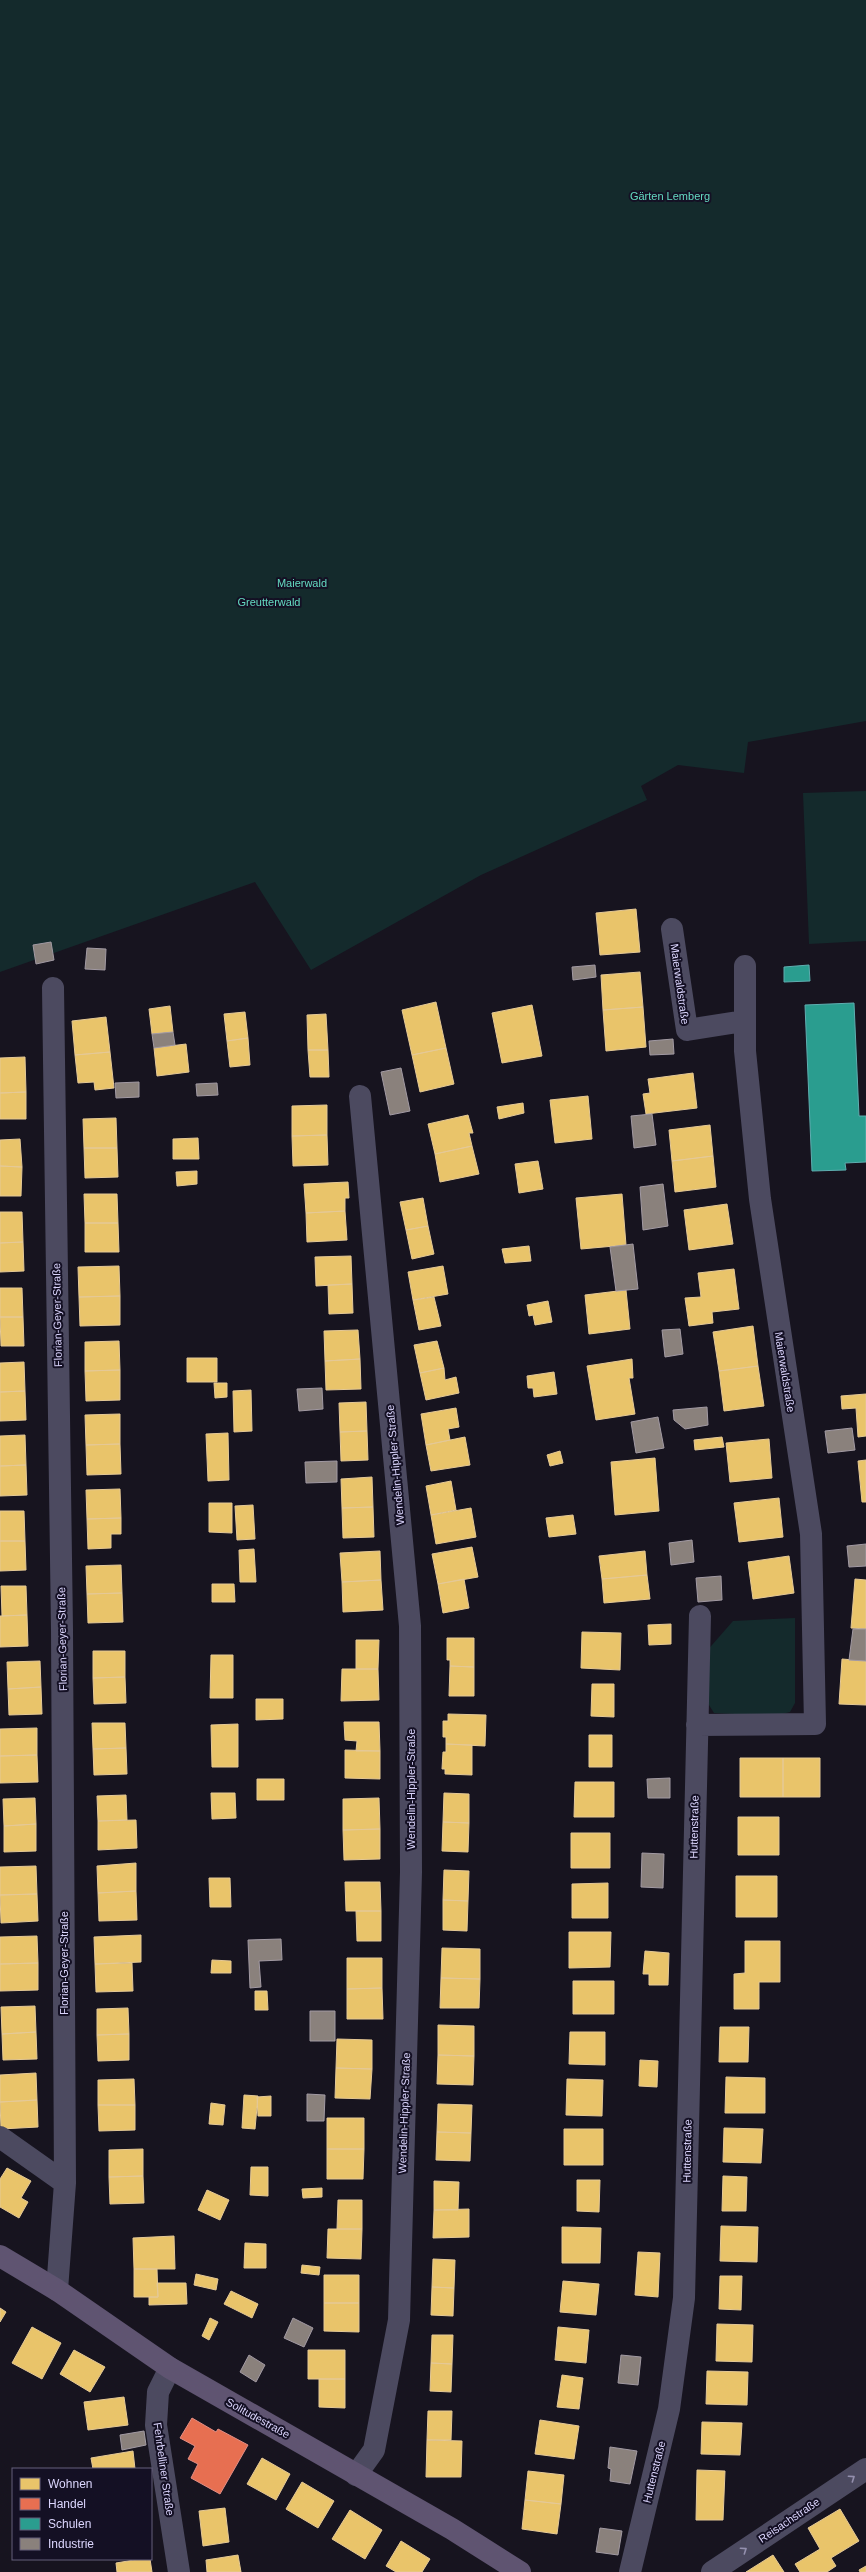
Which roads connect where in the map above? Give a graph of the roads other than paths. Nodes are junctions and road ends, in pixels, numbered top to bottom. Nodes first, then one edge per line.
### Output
1 (672, 929) dead end
2 (745, 966) dead end
3 (53, 988) dead end
4 (744, 1020) junction
5 (360, 1096) dead end
6 (700, 1616) dead end
7 (697, 1725) junction
8 (0, 2137) edge
9 (64, 2183) junction
10 (0, 2256) edge
11 (57, 2290) junction
12 (170, 2368) junction
13 (866, 2469) edge
14 (356, 2475) junction
15 (179, 2572) edge
16 (520, 2572) edge
17 (630, 2572) edge
18 (712, 2572) edge

1 - 4 street, Maierwaldstraße
2 - 4 street, Maierwaldstraße
3 - 9 street, Florian-Geyer-Straße
4 - 7 street, Maierwaldstraße
5 - 14 street, Wendelin-Hippler-Straße
6 - 7 street, Huttenstraße
7 - 17 street, Huttenstraße
8 - 9 street
9 - 11 street, Florian-Geyer-Straße
10 - 11 main road, Solitudestraße
11 - 12 main road, Solitudestraße
12 - 14 main road, Solitudestraße
12 - 15 street, Fehrbelliner Straße
18 -> 13 street, Reisachstraße
14 - 16 main road, Solitudestraße

